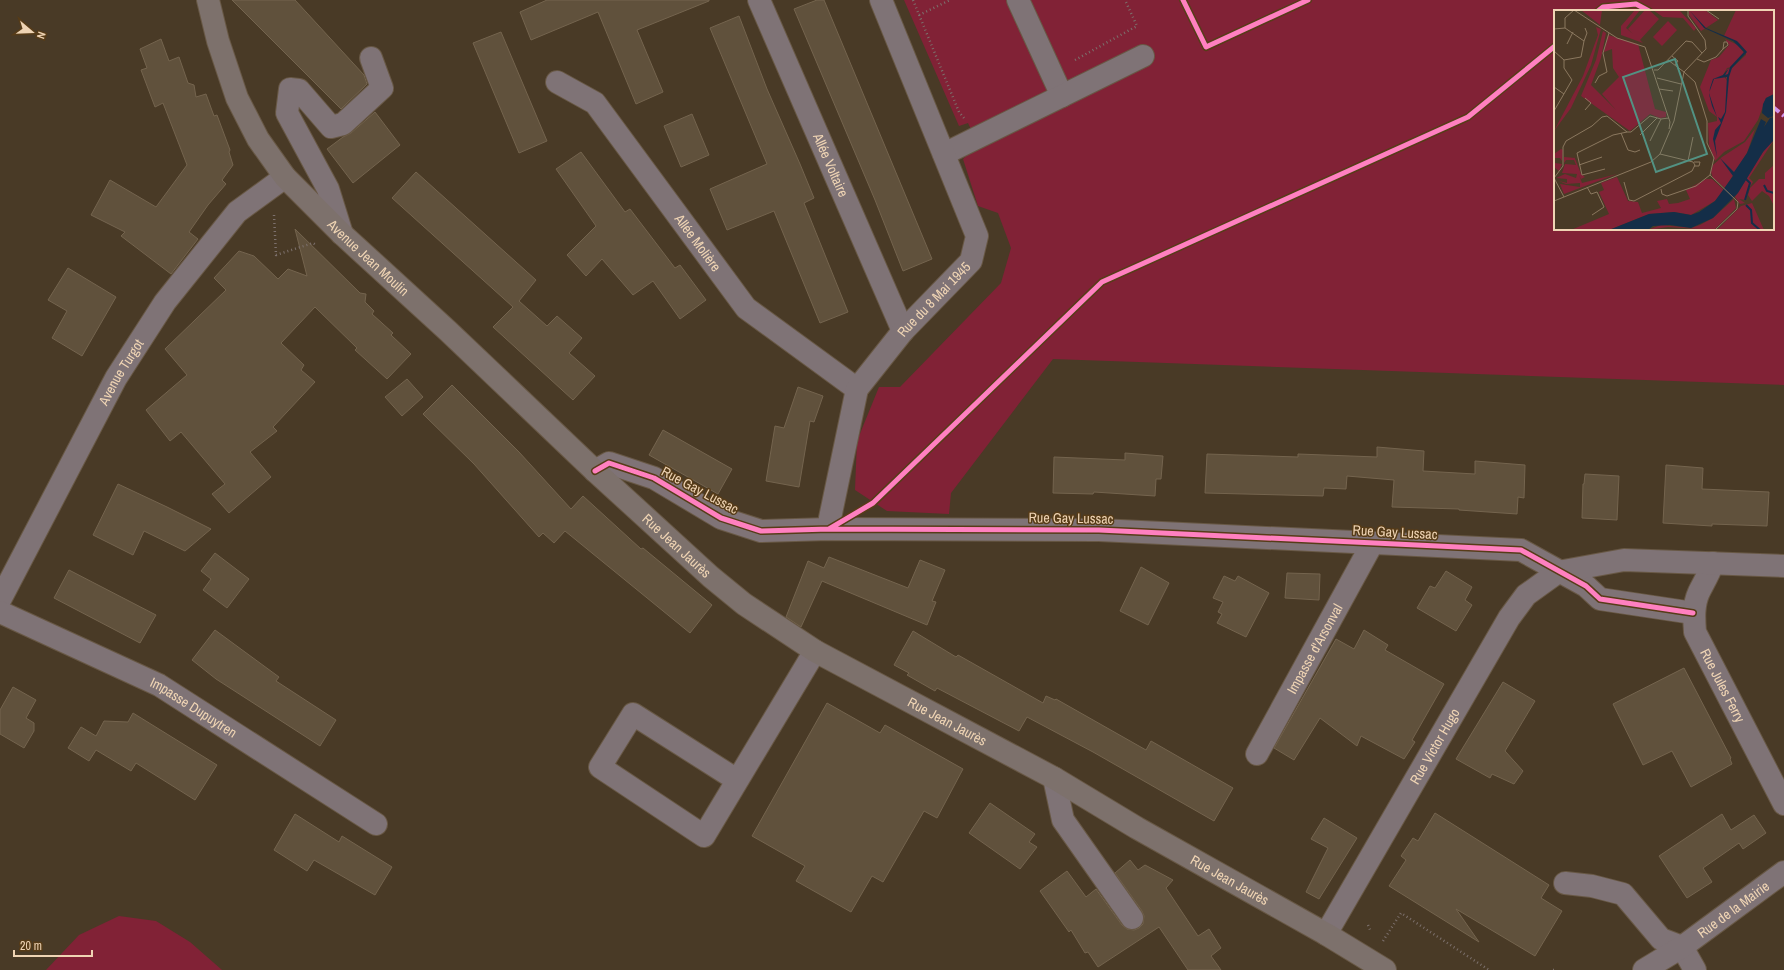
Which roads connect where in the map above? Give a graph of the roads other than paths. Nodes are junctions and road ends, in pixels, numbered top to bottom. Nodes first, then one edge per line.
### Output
1 (208, 0) edge
2 (758, 0) edge
3 (881, 0) edge
4 (1018, 0) edge
5 (1143, 56) dead end
6 (371, 58) dead end
7 (557, 82) dead end
8 (1062, 96) junction
9 (944, 154) junction
10 (285, 176) junction
11 (342, 234) junction
12 (903, 331) junction
13 (857, 388) junction
14 (595, 471) junction
15 (829, 529) junction
16 (1372, 544) junction
17 (1713, 564) junction
18 (1784, 566) edge
19 (1558, 572) junction
20 (0, 600) edge
21 (0, 612) edge
22 (1693, 613) junction
23 (815, 651) junction
24 (1257, 754) dead end
25 (1054, 778) junction
26 (738, 780) junction
27 (1784, 804) edge
28 (376, 824) dead end
29 (1784, 872) edge
30 (1565, 883) dead end
31 (1132, 918) dead end
32 (1326, 934) junction
33 (1682, 947) junction
34 (1385, 970) edge
35 (1644, 970) edge
36 (1695, 970) edge

1 - 10 main road, Avenue Jean Moulin
2 - 12 street, Allée Voltaire
3 - 9 street, Rue du 8 Mai 1945
4 - 8 street
5 - 8 street
6 - 11 street
7 - 13 street, Allée Molière
8 - 9 street
9 - 12 street, Rue du 8 Mai 1945
10 - 11 main road, Avenue Jean Moulin
10 - 20 street, Avenue Turgot
11 - 14 main road, Avenue Jean Moulin
12 - 13 street, Rue du 8 Mai 1945
13 - 15 street, Rue du 8 Mai 1945
14 - 15 street, Rue Gay Lussac
14 - 23 main road, Rue Jean Jaurès
15 - 16 street, Rue Gay Lussac
16 - 19 street, Rue Gay Lussac
16 - 24 street, Impasse d'Arsonval
17 - 18 street
17 - 19 street
17 - 22 street, Rue Jules Ferry
19 - 22 street, Rue Gay Lussac
19 - 32 street, Rue Victor Hugo
21 - 28 street, Impasse Dupuytren
22 - 27 street, Rue Jules Ferry
23 - 25 main road, Rue Jean Jaurès
23 - 26 street
25 - 31 street
25 - 32 main road, Rue Jean Jaurès
26 - 26 street
29 - 33 street, Rue de la Mairie
30 - 33 street
32 - 34 main road, Rue Jean Jaurès
33 - 35 street, Rue de la Mairie
33 - 36 street, Rue de la Mairie

